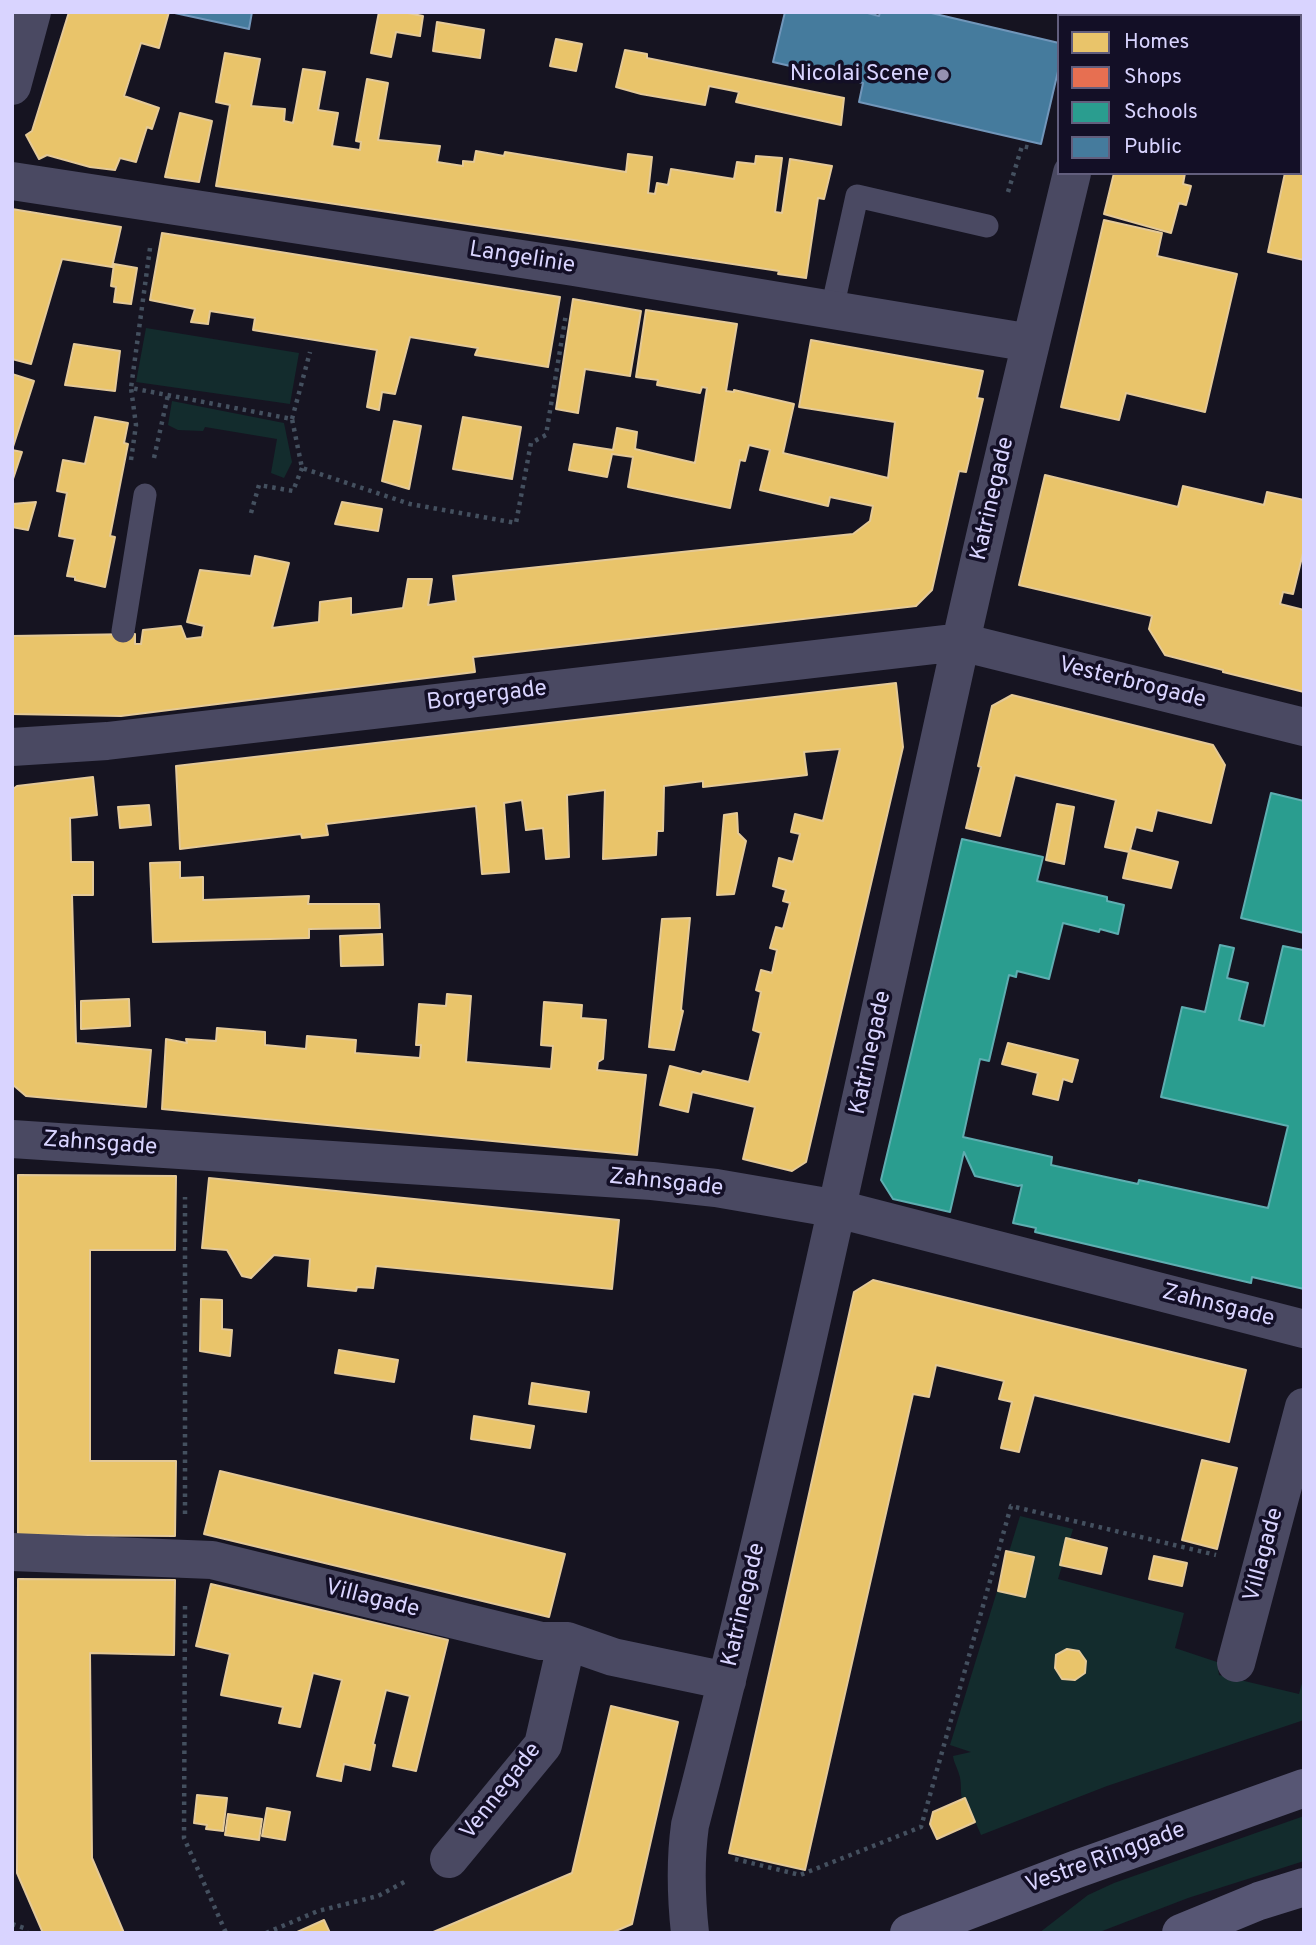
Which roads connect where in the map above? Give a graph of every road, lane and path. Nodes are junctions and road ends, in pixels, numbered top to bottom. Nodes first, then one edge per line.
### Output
1 (32, 12) edge
2 (12, 86) edge
3 (1034, 149) dead end
4 (1072, 175) edge
5 (12, 181) edge
6 (156, 202) junction
7 (987, 226) joint
8 (574, 267) junction
9 (832, 309) junction
10 (1031, 343) junction
11 (310, 352) dead end
12 (131, 388) junction
13 (168, 396) junction
14 (292, 419) junction
15 (302, 468) junction
16 (145, 495) junction
17 (251, 513) dead end
18 (123, 631) dead end
19 (961, 642) junction
20 (1304, 727) edge
21 (12, 747) edge
22 (12, 1139) edge
23 (838, 1209) junction
24 (1304, 1329) edge
25 (1304, 1407) edge
26 (12, 1552) edge
27 (1262, 1565) junction
28 (567, 1641) junction
29 (1236, 1663) dead end
30 (727, 1681) junction
31 (1304, 1788) edge
32 (687, 1848) junction
33 (449, 1858) joint
34 (1304, 1887) edge
35 (12, 1924) edge
36 (27, 1933) edge
37 (266, 1933) edge
38 (690, 1933) edge
39 (909, 1933) edge
40 (1181, 1933) edge

1 - 2 street
3 - 7 path
4 - 10 street, Katrinegade
5 - 6 street, Langelinie
6 - 8 street, Langelinie
6 - 12 path
7 - 9 lane
8 - 9 street, Langelinie
8 - 15 path
9 - 10 street, Langelinie
10 - 19 street, Katrinegade
11 - 14 path
12 - 13 path
12 - 16 path
13 - 14 path
13 - 16 path
14 - 15 path
15 - 17 path
16 - 18 lane
19 - 20 street, Vesterbrogade
19 - 21 street, Borgergade
19 - 23 street, Katrinegade
22 - 23 street, Zahnsgade
23 - 24 street, Zahnsgade
23 - 30 street, Katrinegade
25 - 27 street, Villagade
26 - 28 street, Villagade
27 - 29 street, Villagade
27 - 32 path
28 - 30 street, Villagade
28 - 33 street, Vennegade
30 - 32 street, Katrinegade
31 - 39 main road, Vestre Ringgade
32 - 38 street, Katrinegade
33 - 37 path
34 - 40 main road
35 - 36 path

